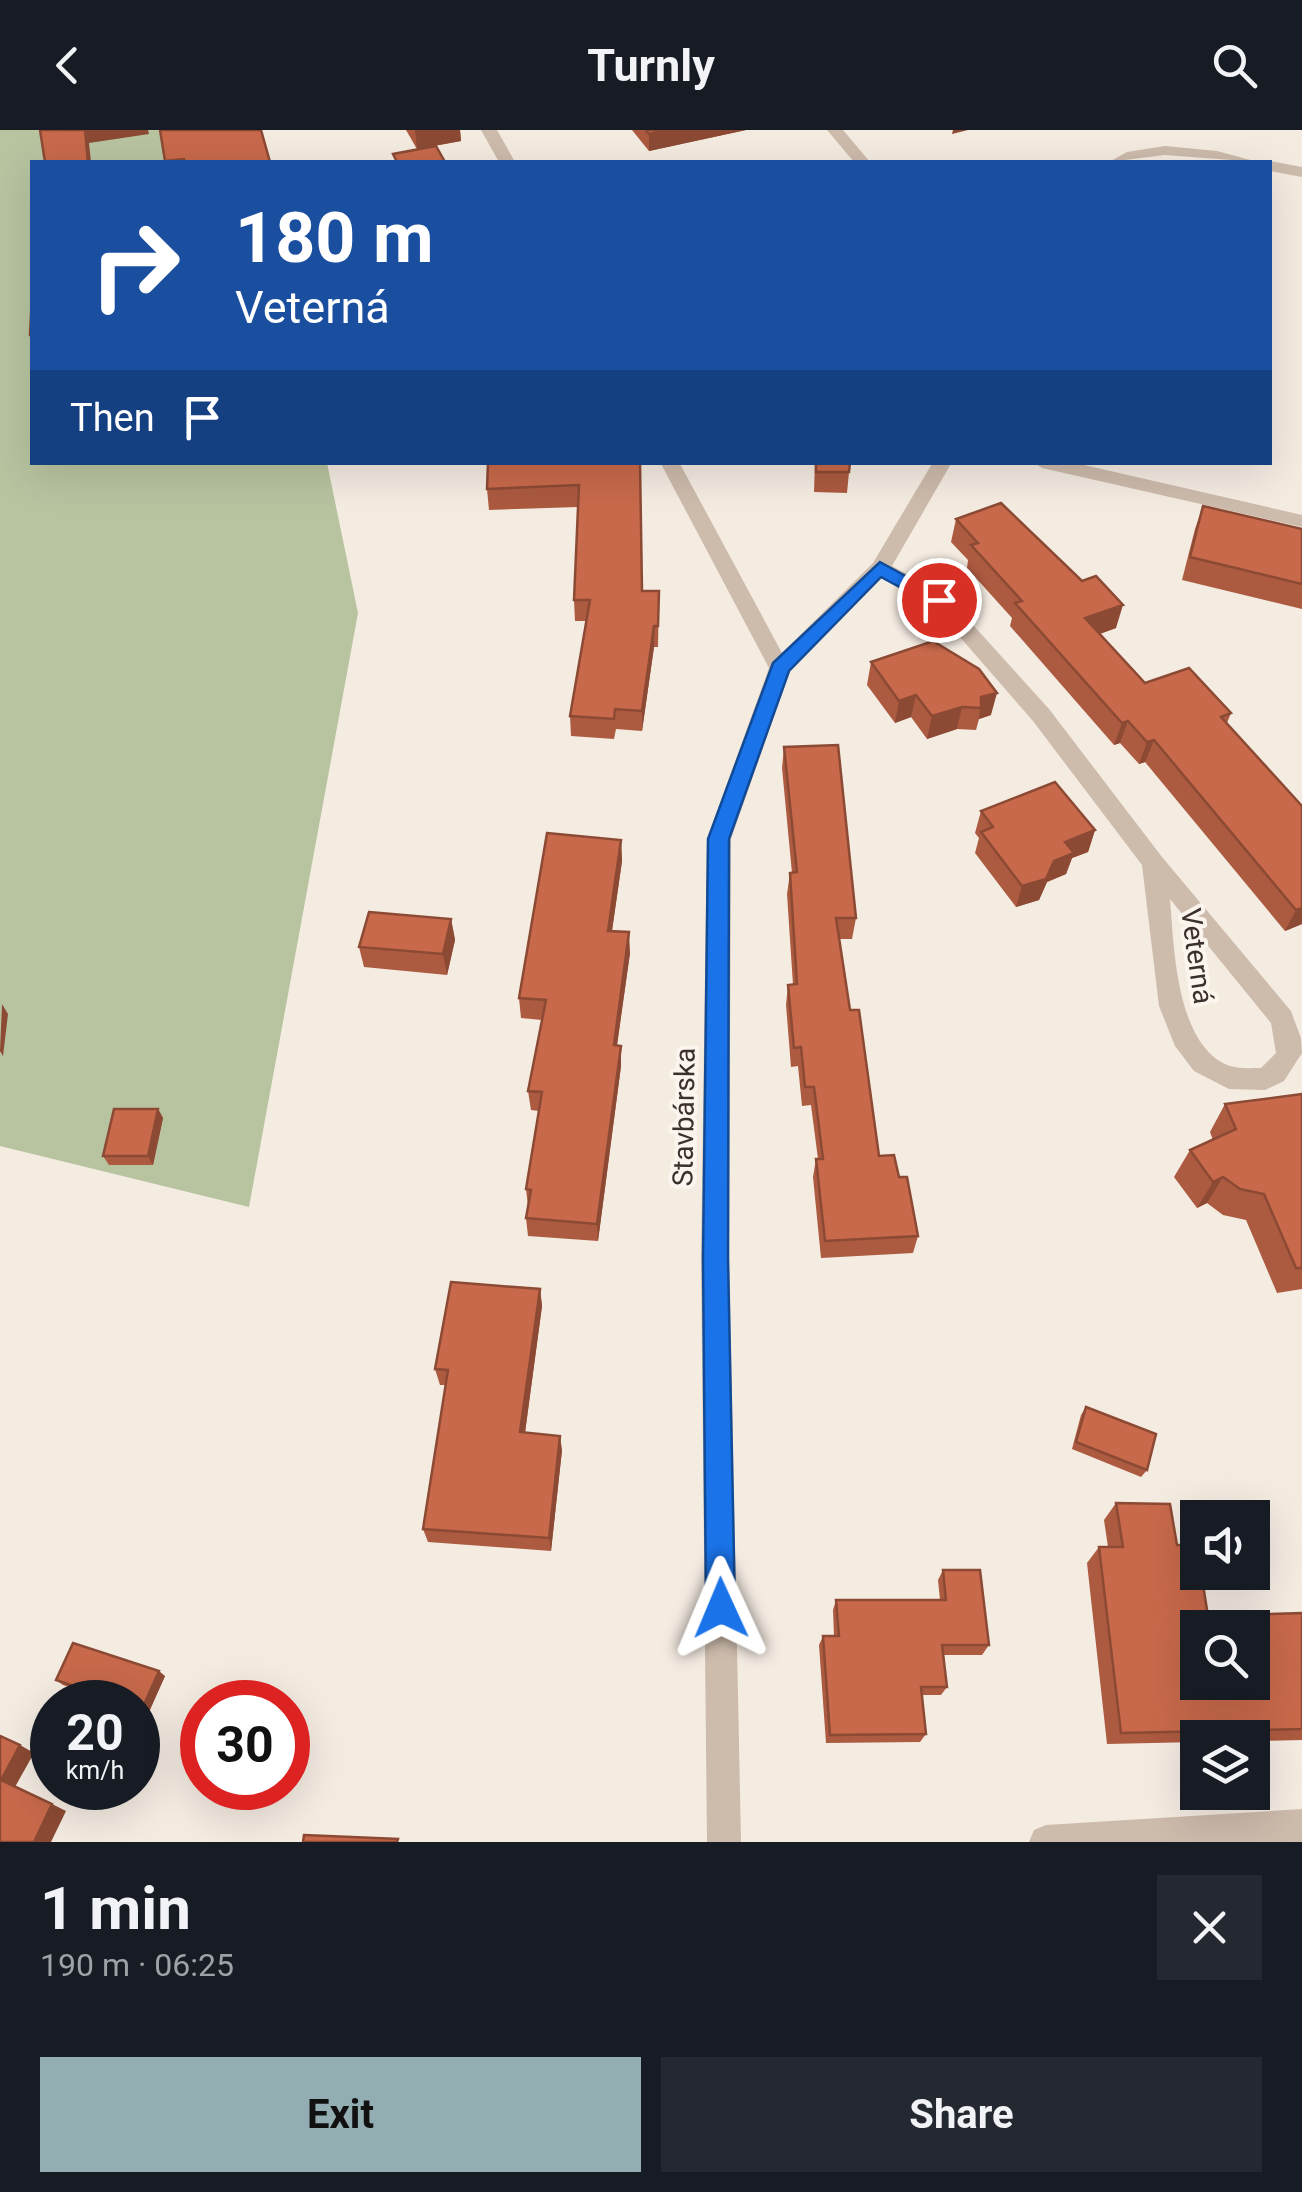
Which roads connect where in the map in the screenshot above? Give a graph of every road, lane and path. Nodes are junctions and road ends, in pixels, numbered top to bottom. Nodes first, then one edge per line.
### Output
1 (489, 130) edge
2 (835, 130) edge
3 (506, 160) edge
4 (860, 160) edge
5 (1121, 160) edge
6 (1236, 160) edge
7 (1272, 166) edge
8 (1302, 172) edge
9 (671, 465) edge
10 (941, 465) edge
11 (1055, 465) edge
12 (1302, 521) edge
13 (880, 568) junction
14 (780, 668) junction
15 (1154, 864) junction
16 (1302, 1826) edge
17 (724, 1842) edge
18 (1046, 1842) edge

1 - 3 street
2 - 4 street
5 - 6 street
7 - 8 street
9 - 14 street
10 - 13 street, Stavbárska
11 - 12 street
13 - 14 street, Stavbárska
13 - 15 street, Veterná
14 - 17 street, Stavbárska
15 - 15 street, Veterná
16 - 18 street

